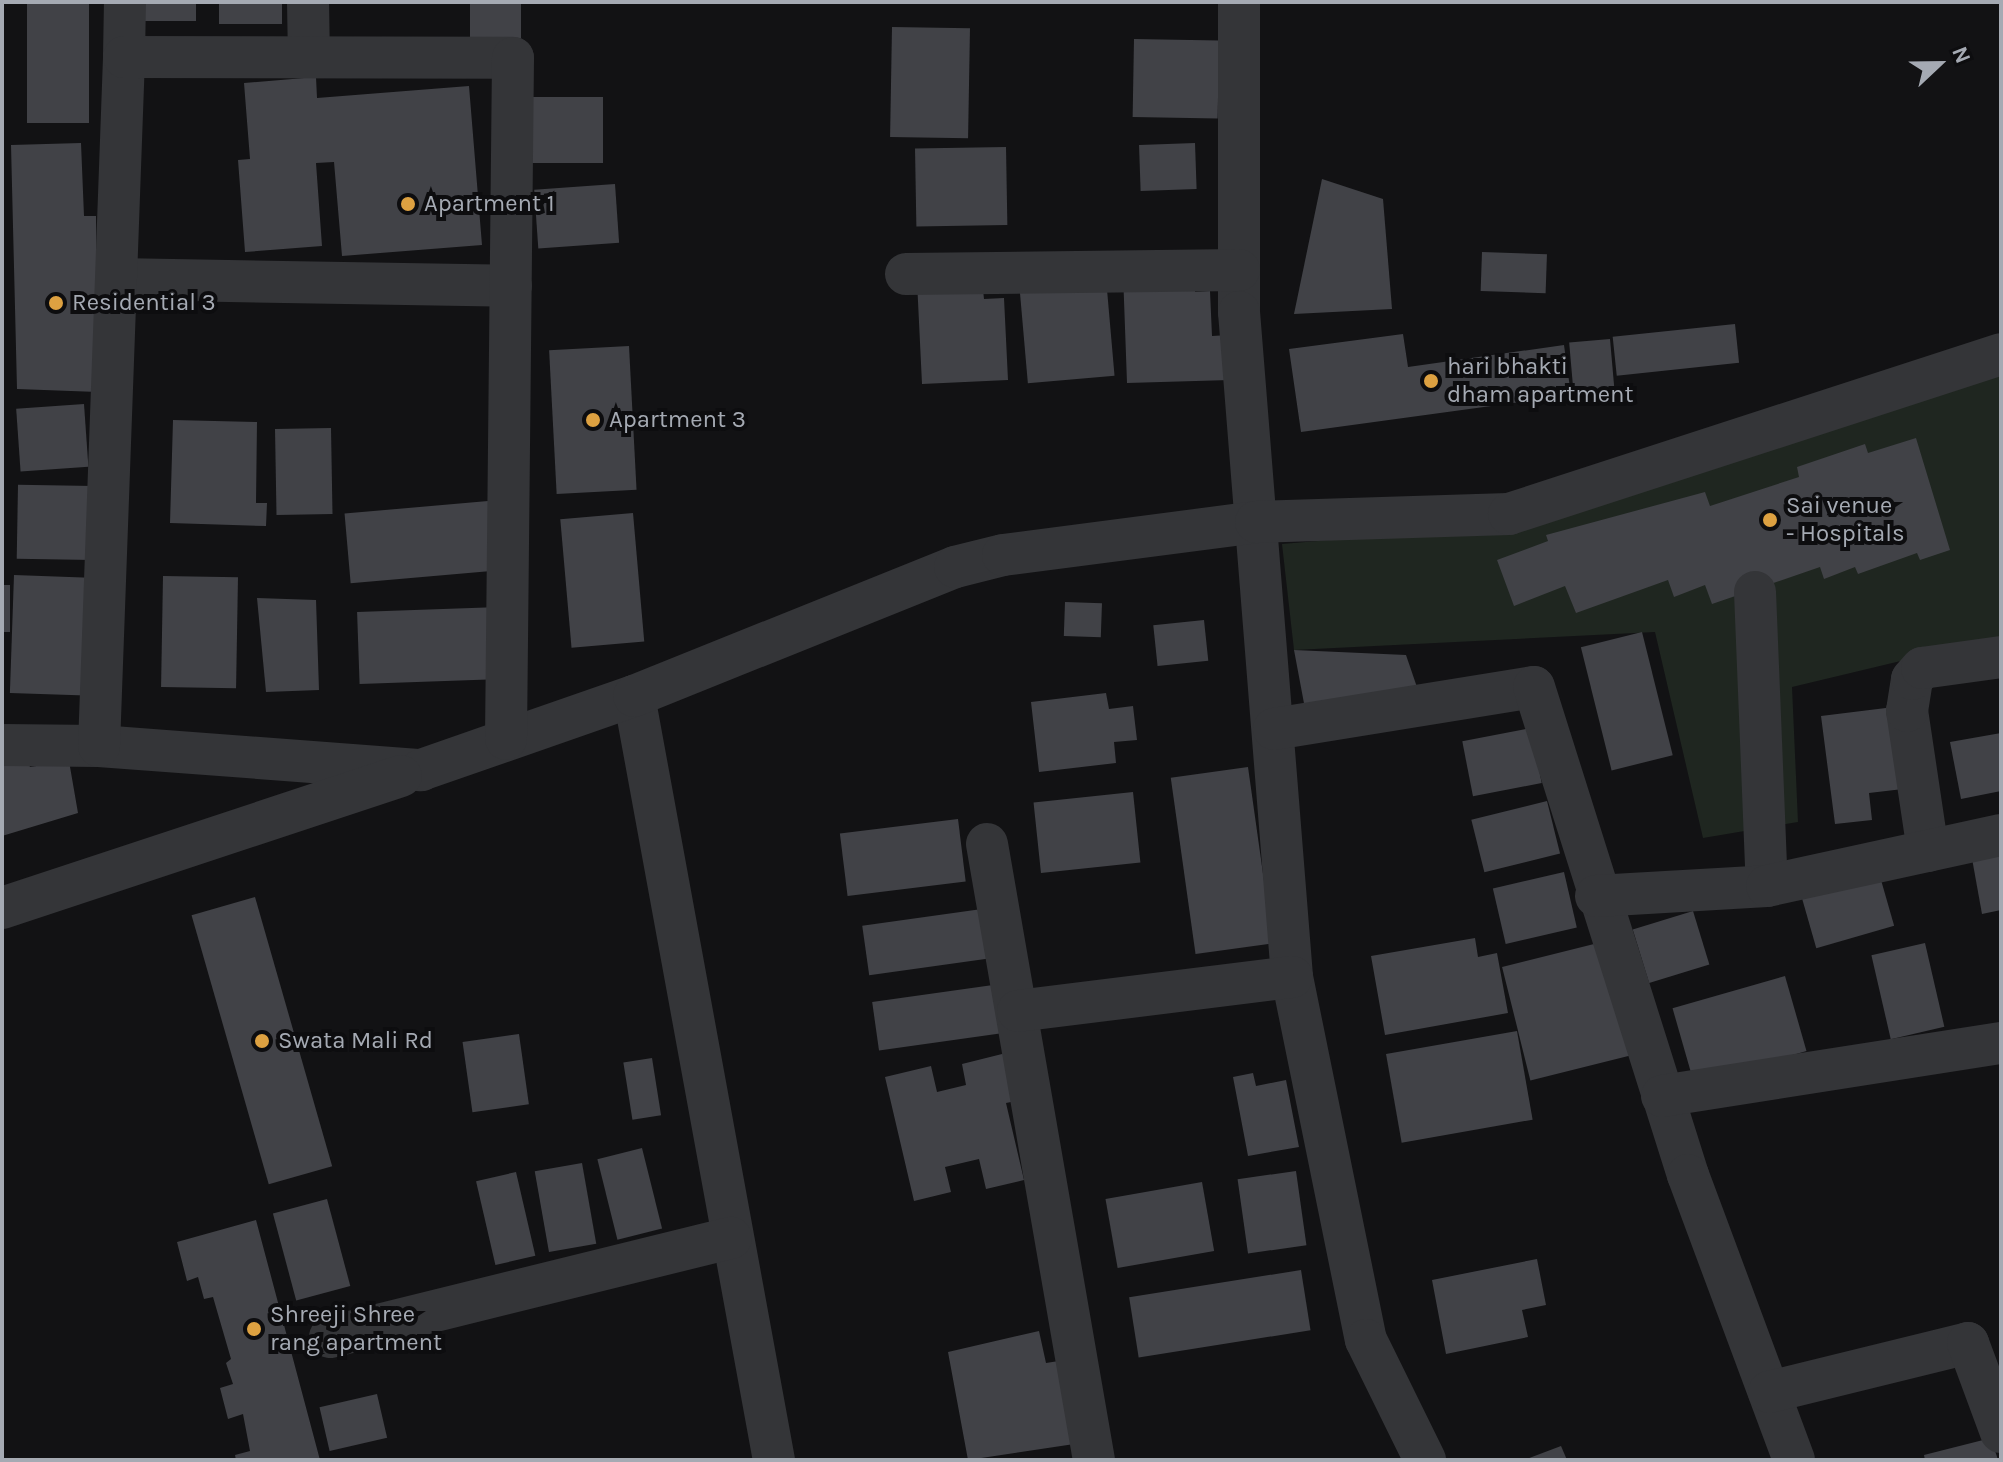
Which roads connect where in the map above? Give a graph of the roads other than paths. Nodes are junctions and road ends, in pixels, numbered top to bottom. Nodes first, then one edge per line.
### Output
1 (125, 2) edge
2 (308, 2) edge
3 (1239, 2) edge
4 (124, 57) junction
5 (309, 57) junction
6 (1239, 270) junction
7 (906, 274) dead end
8 (117, 279) junction
9 (511, 286) junction
10 (2001, 354) edge
11 (1256, 522) junction
12 (1755, 592) dead end
13 (2001, 657) edge
14 (634, 696) junction
15 (1274, 729) junction
16 (506, 739) junction
17 (2, 745) edge
18 (99, 746) junction
19 (421, 770) junction
20 (2001, 835) edge
21 (987, 844) dead end
22 (1928, 851) junction
23 (1767, 886) junction
24 (1596, 896) junction
25 (2, 908) edge
26 (1292, 977) junction
27 (1018, 1011) junction
28 (2001, 1043) edge
29 (1662, 1096) junction
30 (731, 1238) junction
31 (330, 1337) dead end
32 (1769, 1392) junction
33 (2001, 1432) edge
34 (774, 1460) edge
35 (1094, 1460) edge
36 (1425, 1460) edge
37 (1794, 1460) edge

1 - 4 street
2 - 5 street
3 - 6 street
4 - 5 street
4 - 8 street
5 - 9 street
6 - 7 street
6 - 11 street
8 - 9 street
8 - 18 street
9 - 16 street
10 - 11 street
11 - 14 street
11 - 15 street
12 - 23 street
13 - 22 street
14 - 16 street
14 - 30 street
15 - 24 street
15 - 26 street
16 - 19 street
17 - 18 street
18 - 19 street
19 - 25 street
20 - 22 street
21 - 27 street
22 - 23 street
23 - 24 street
24 - 29 street
26 - 27 street
26 - 36 street
27 - 35 street
28 - 29 street
29 - 32 street
30 - 31 street
30 - 34 street
32 - 33 street
32 - 37 street

